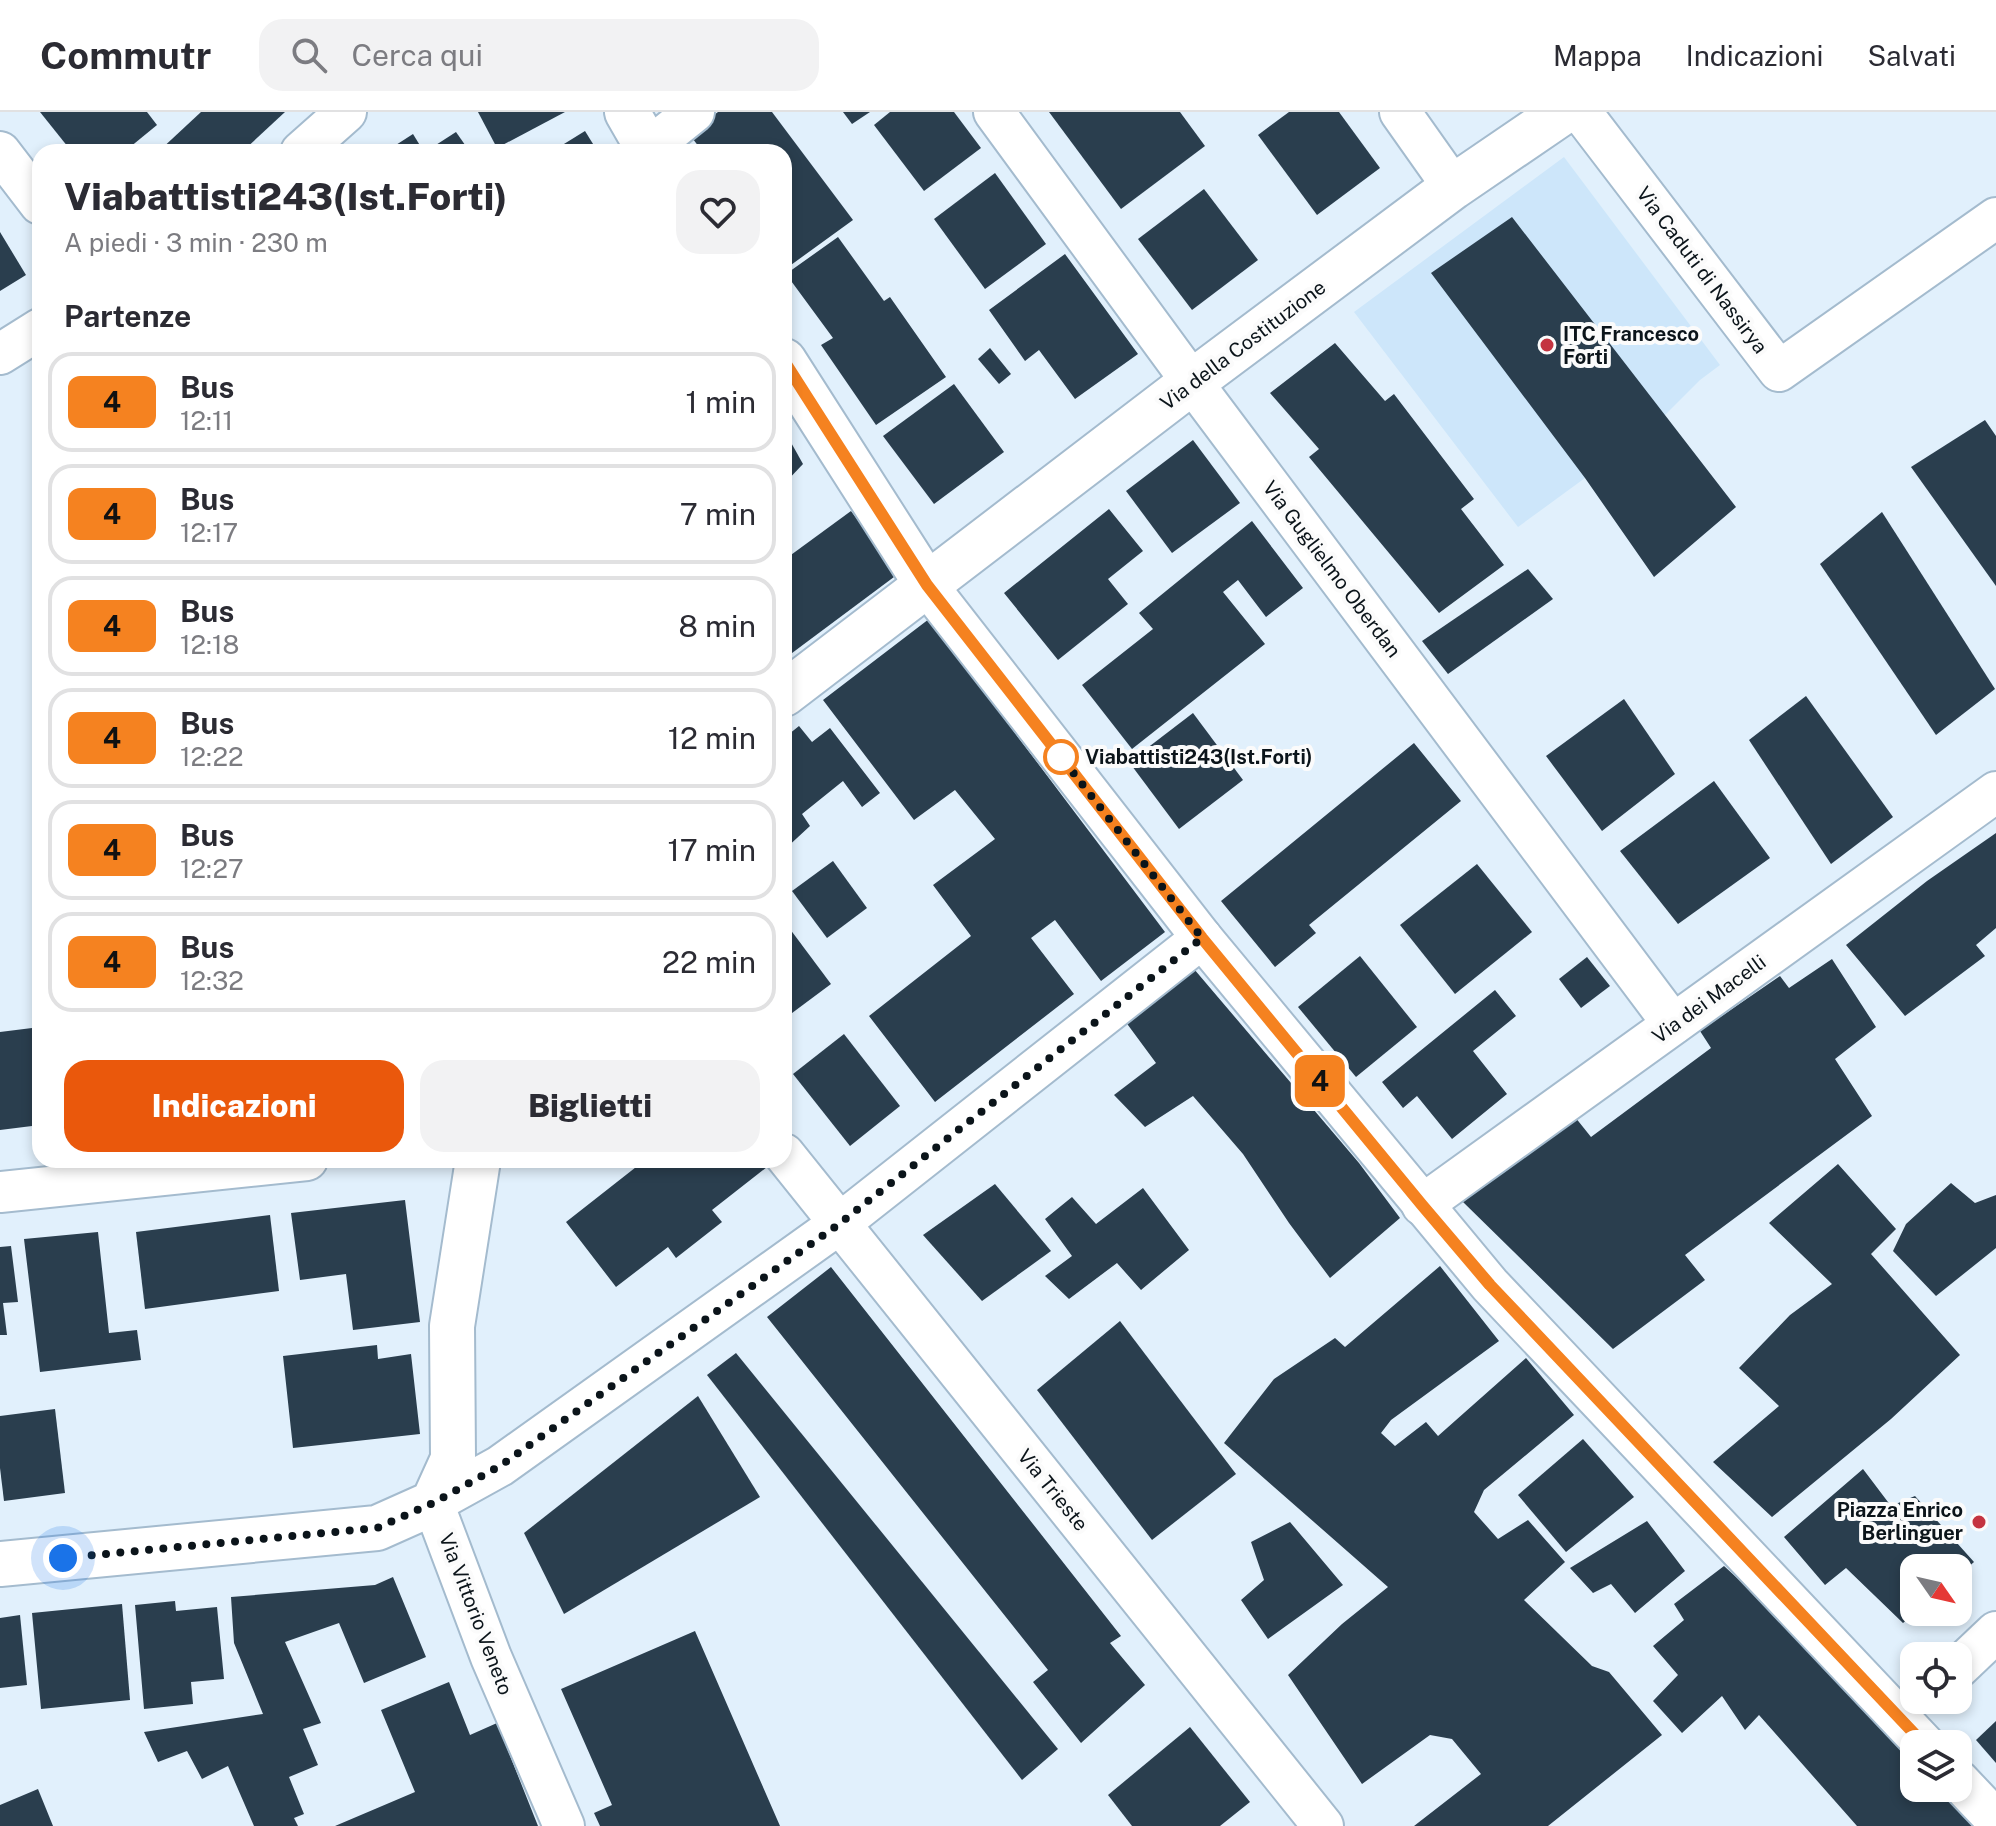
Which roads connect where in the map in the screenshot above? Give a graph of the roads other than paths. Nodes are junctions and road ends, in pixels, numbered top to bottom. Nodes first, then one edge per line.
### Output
1 (346, 112) edge
2 (694, 112) edge
3 (994, 112) edge
4 (1400, 112) edge
5 (1563, 112) edge
6 (1581, 112) edge
7 (642, 138) edge
8 (310, 144) edge
9 (0, 152) edge
10 (1453, 187) junction
11 (32, 194) edge
12 (1996, 218) edge
13 (32, 334) edge
14 (0, 354) edge
15 (792, 374) edge
16 (1192, 382) junction
17 (927, 585) junction
18 (792, 688) edge
19 (1996, 792) edge
20 (1202, 938) junction
21 (1673, 1024) junction
22 (792, 1164) edge
23 (230, 1168) edge
24 (477, 1168) edge
25 (0, 1192) edge
26 (1422, 1205) junction
27 (839, 1224) junction
28 (433, 1503) junction
29 (0, 1564) edge
30 (1996, 1632) edge
31 (1972, 1655) edge
32 (1917, 1722) edge
33 (1972, 1795) edge
34 (1996, 1820) edge
35 (564, 1826) edge
36 (1323, 1826) edge

1 - 8 street
2 - 7 street
3 - 16 street, Via Guglielmo Oberdan
4 - 10 street
5 - 10 street, Via della Costituzione
6 - 12 street, Via Caduti di Nassirya
9 - 11 street
10 - 16 street, Via della Costituzione
13 - 14 street
15 - 17 street
16 - 17 street, Via della Costituzione
16 - 21 street, Via Guglielmo Oberdan
17 - 18 street
17 - 20 street
19 - 21 street, Via dei Macelli
20 - 26 street
20 - 27 street
21 - 26 street, Via dei Macelli
22 - 27 street, Via Trieste
23 - 25 street
24 - 28 street
26 - 32 street
27 - 28 street
27 - 36 street, Via Trieste
28 - 29 street
28 - 35 street, Via Vittorio Veneto
30 - 31 street
33 - 34 street

